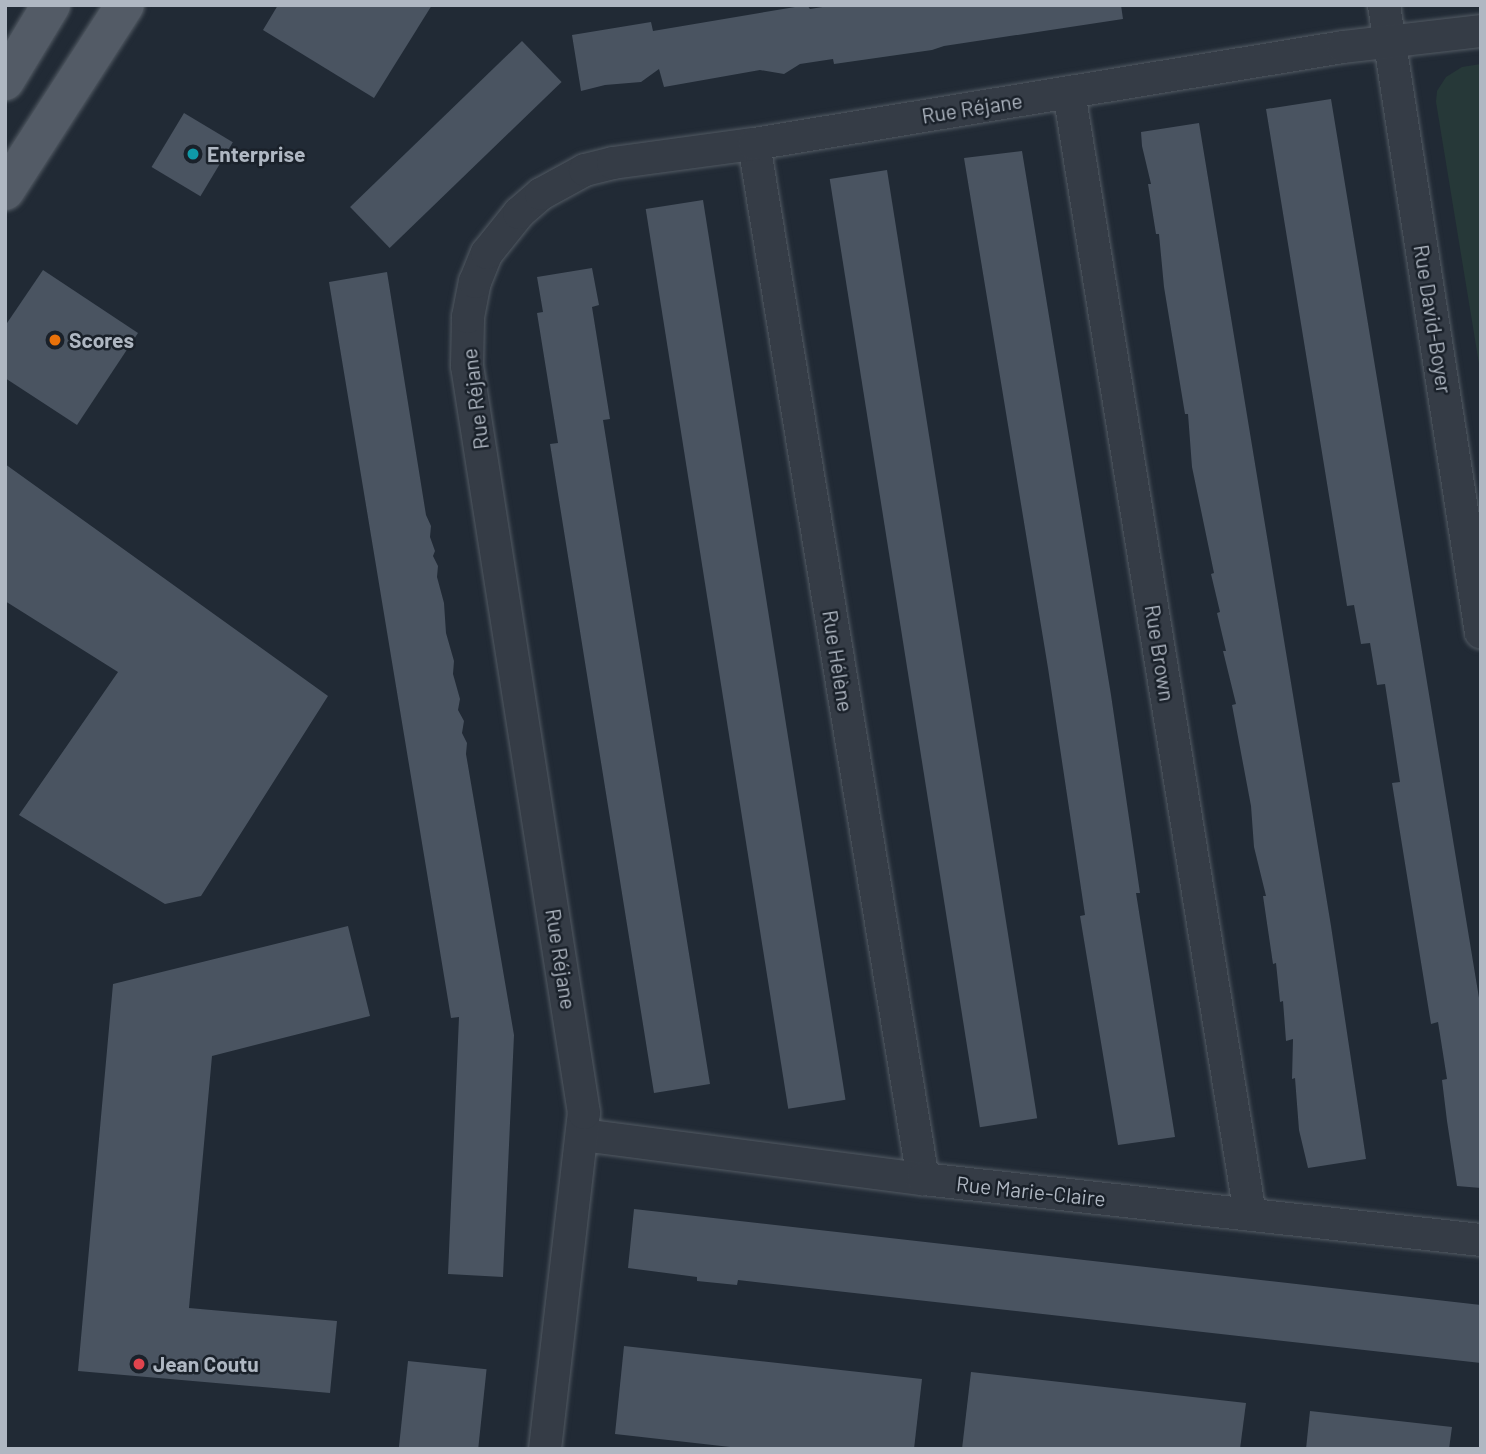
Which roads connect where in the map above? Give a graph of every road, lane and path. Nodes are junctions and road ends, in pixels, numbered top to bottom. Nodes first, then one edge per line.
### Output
1 (51, 5) edge
2 (125, 5) edge
3 (1384, 5) edge
4 (1481, 30) edge
5 (1391, 43) junction
6 (5, 81) edge
7 (1069, 92) junction
8 (754, 144) junction
9 (5, 191) edge
10 (1481, 633) edge
11 (582, 1135) junction
12 (923, 1179) junction
13 (1250, 1215) junction
14 (1481, 1240) edge
15 (545, 1449) edge

1 - 6 main road
2 - 9 main road
3 - 5 street, Rue David-Boyer
4 - 5 street, Rue Réjane
5 - 7 street, Rue Réjane
5 - 10 street, Rue David-Boyer
7 - 8 street, Rue Réjane
7 - 13 street, Rue Brown
8 - 11 street, Rue Réjane
8 - 12 street, Rue Hélène
11 - 12 street, Rue Marie-Claire
11 - 15 street, Rue Réjane
12 - 13 street, Rue Marie-Claire
13 - 14 street, Rue Marie-Claire

